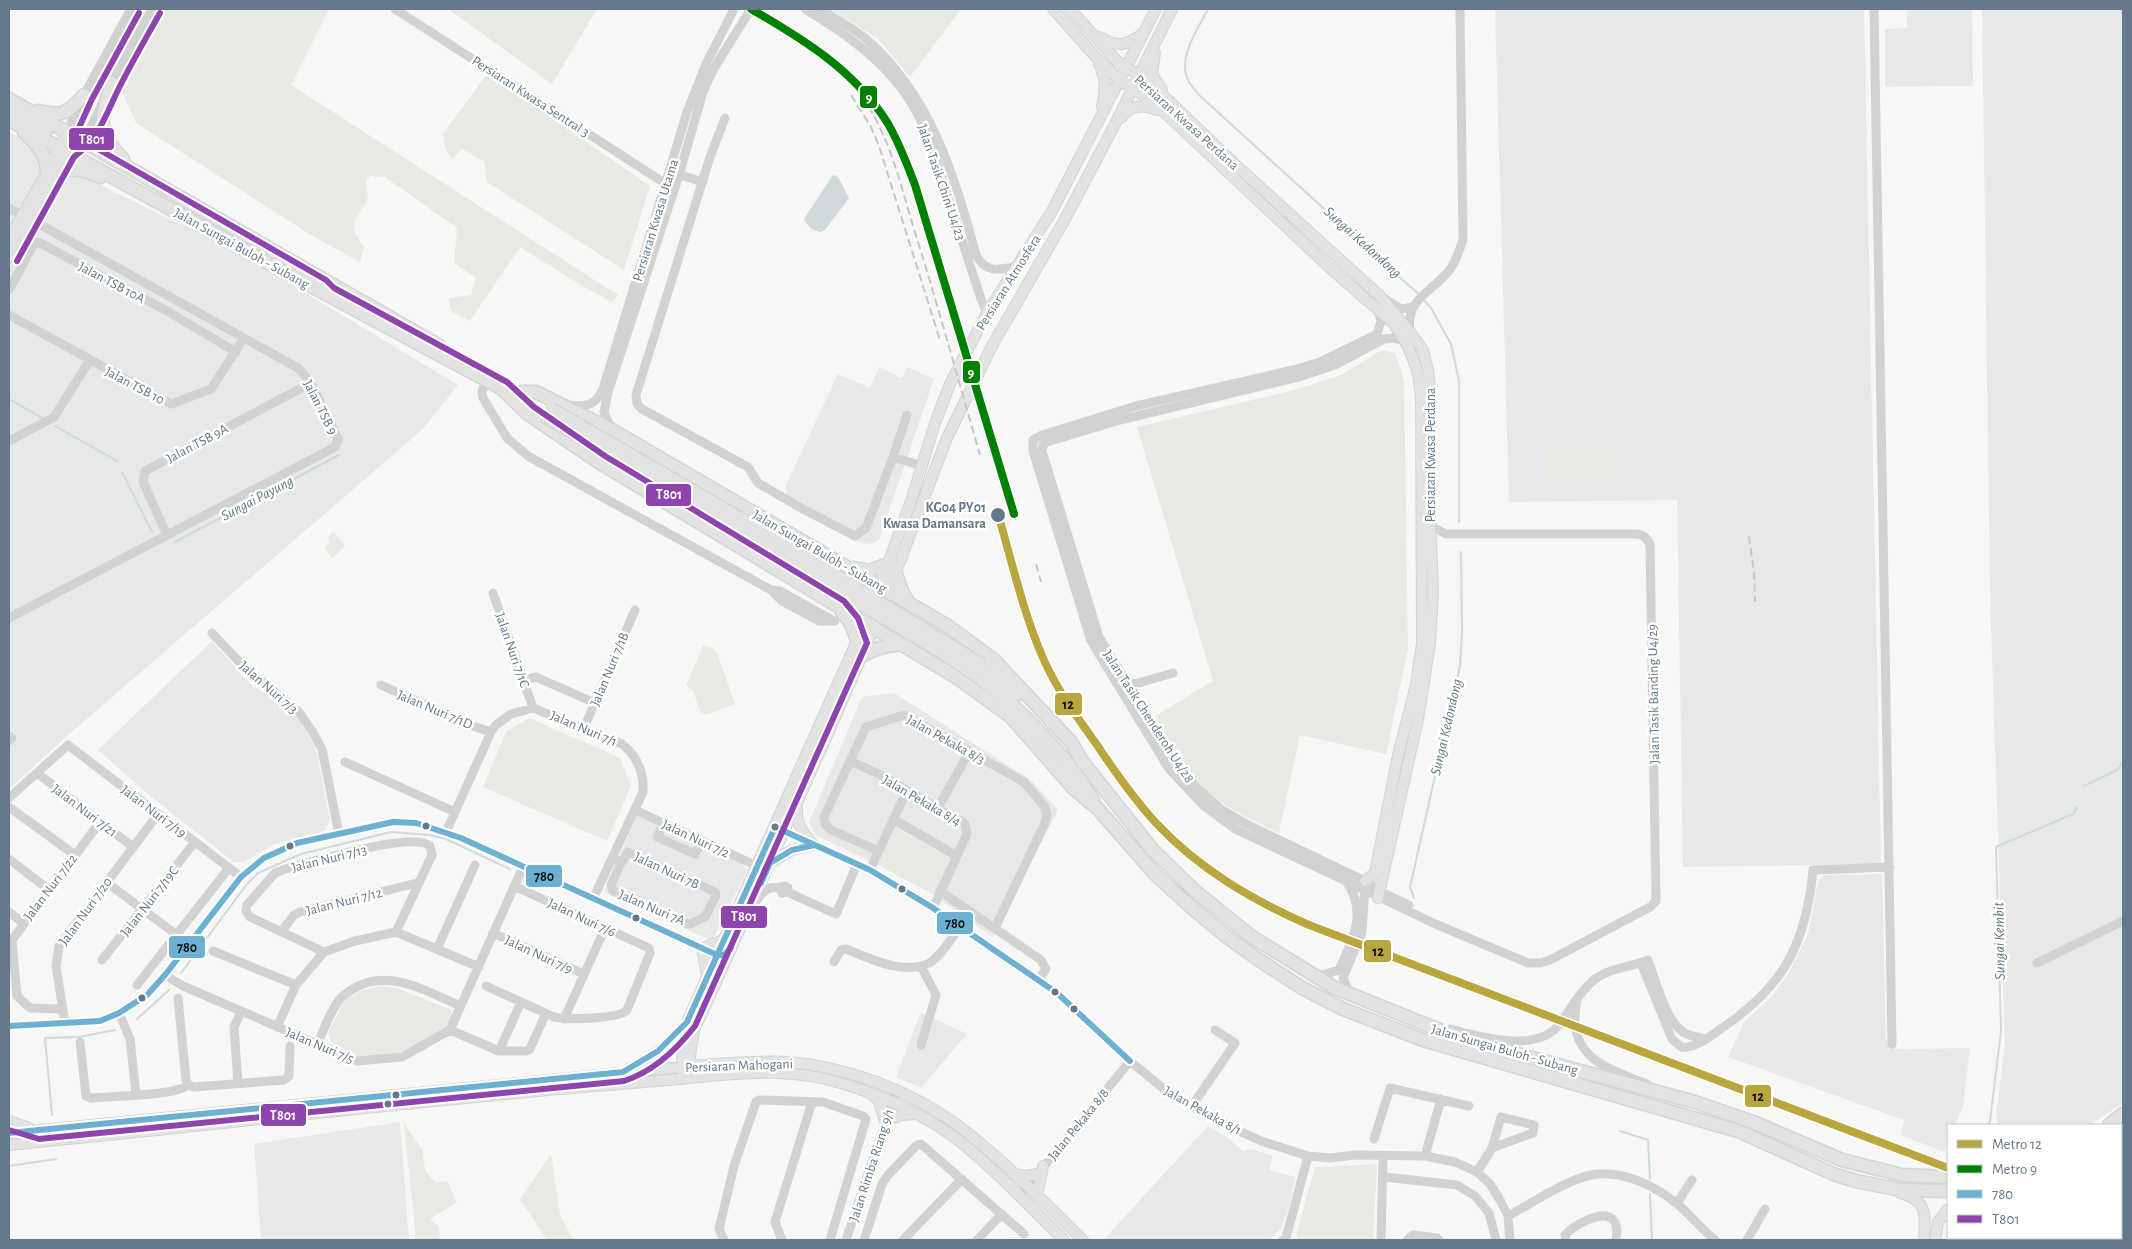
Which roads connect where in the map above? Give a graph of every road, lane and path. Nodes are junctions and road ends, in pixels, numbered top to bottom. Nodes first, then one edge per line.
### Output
1 (131, 9) edge
2 (152, 9) edge
3 (395, 9) edge
4 (734, 9) edge
5 (751, 9) edge
6 (805, 9) edge
7 (820, 9) edge
8 (1053, 9) edge
9 (1070, 9) edge
10 (1156, 9) edge
11 (1172, 9) edge
12 (1460, 9) edge
13 (1874, 9) edge
14 (1145, 32) junction
15 (1091, 33) junction
16 (1158, 39) junction
17 (1094, 55) junction
18 (1126, 68) junction
19 (1140, 76) junction
20 (1120, 81) junction
21 (112, 82) junction
22 (1134, 88) junction
23 (84, 95) junction
24 (9, 99) edge
25 (1171, 103) junction
26 (25, 107) junction
27 (9, 109) edge
28 (1165, 113) junction
29 (725, 118) dead end
30 (1099, 121) junction
31 (12, 122) edge
32 (1114, 128) junction
33 (69, 142) junction
34 (138, 173) junction
35 (674, 173) junction
36 (50, 174) junction
37 (703, 182) junction
38 (666, 184) junction
39 (9, 208) edge
40 (179, 213) junction
41 (26, 217) junction
42 (9, 239) edge
43 (9, 257) edge
44 (1018, 266) junction
45 (9, 290) edge
46 (328, 295) junction
47 (1380, 296) junction
48 (1413, 307) junction
49 (1378, 310) junction
50 (988, 313) junction
51 (9, 315) edge
52 (1408, 336) junction
53 (244, 338) junction
54 (236, 352) junction
55 (90, 360) junction
56 (486, 380) junction
57 (311, 383) junction
58 (502, 389) junction
59 (552, 409) junction
60 (1137, 411) junction
61 (907, 415) dead end
62 (612, 430) junction
63 (1033, 440) junction
64 (9, 441) edge
65 (1043, 445) junction
66 (893, 457) junction
67 (922, 466) junction
68 (1430, 520) junction
69 (1446, 534) junction
70 (167, 535) junction
71 (1431, 547) junction
72 (888, 564) junction
73 (844, 566) junction
74 (858, 574) junction
75 (896, 574) junction
76 (884, 589) junction
77 (771, 590) junction
78 (493, 593) dead end
79 (828, 602) junction
80 (914, 606) junction
81 (839, 608) junction
82 (635, 610) dead end
83 (9, 618) edge
84 (870, 625) junction
85 (212, 633) dead end
86 (858, 642) junction
87 (903, 644) junction
88 (862, 656) junction
89 (1174, 673) dead end
90 (1124, 679) junction
91 (524, 680) junction
92 (1136, 684) junction
93 (381, 686) dead end
94 (1135, 695) junction
95 (595, 703) junction
96 (533, 708) junction
97 (584, 728) junction
98 (490, 732) junction
99 (969, 752) junction
100 (850, 761) junction
101 (1082, 761) junction
102 (345, 762) dead end
103 (36, 773) junction
104 (907, 790) junction
105 (9, 798) edge
106 (797, 802) junction
107 (9, 807) edge
108 (938, 808) junction
109 (1098, 809) junction
110 (635, 810) junction
111 (455, 812) junction
112 (158, 814) junction
113 (336, 817) junction
114 (894, 819) junction
115 (451, 821) junction
116 (100, 822) junction
117 (664, 823) junction
118 (775, 827) junction
119 (432, 828) junction
120 (356, 830) junction
121 (446, 832) junction
122 (784, 832) junction
123 (339, 834) junction
124 (326, 836) junction
125 (461, 838) junction
126 (702, 841) junction
127 (195, 842) junction
128 (814, 845) junction
129 (133, 847) junction
130 (879, 852) junction
131 (75, 855) junction
132 (957, 856) junction
133 (613, 858) junction
134 (9, 859) edge
135 (621, 863) junction
136 (770, 863) junction
137 (857, 864) junction
138 (475, 865) dead end
139 (757, 866) junction
140 (1890, 867) junction
141 (229, 868) junction
142 (870, 870) junction
143 (521, 872) junction
144 (241, 877) junction
145 (1346, 881) junction
146 (106, 882) junction
147 (417, 883) junction
148 (1365, 885) junction
149 (514, 886) junction
150 (598, 887) junction
151 (48, 889) junction
152 (574, 890) junction
153 (940, 891) junction
154 (716, 895) joint
155 (1380, 895) junction
156 (593, 899) junction
157 (1357, 903) junction
158 (612, 907) junction
159 (933, 908) junction
160 (142, 909) junction
161 (749, 909) junction
162 (9, 912) edge
163 (2123, 921) edge
164 (23, 923) junction
165 (960, 926) junction
166 (605, 928) junction
167 (994, 928) junction
168 (280, 932) junction
169 (396, 932) junction
170 (494, 933) junction
171 (177, 935) junction
172 (724, 939) junction
173 (702, 948) junction
174 (437, 949) junction
175 (731, 950) junction
176 (213, 951) dead end
177 (324, 952) junction
178 (717, 956) junction
179 (102, 960) dead end
180 (834, 962) dead end
181 (1644, 962) junction
182 (2037, 963) dead end
183 (921, 966) junction
184 (478, 967) junction
185 (1309, 973) junction
186 (584, 974) junction
187 (165, 975) junction
188 (707, 979) junction
189 (1039, 979) junction
190 (137, 985) dead end
191 (296, 985) junction
192 (486, 986) dead end
193 (1578, 997) junction
194 (178, 998) dead end
195 (138, 1002) junction
196 (521, 1002) junction
197 (1364, 1002) junction
198 (461, 1006) junction
199 (63, 1010) junction
200 (242, 1012) junction
201 (119, 1013) junction
202 (546, 1013) junction
203 (564, 1019) junction
204 (100, 1021) junction
205 (84, 1022) junction
206 (687, 1022) junction
207 (1417, 1022) junction
208 (65, 1023) junction
209 (52, 1024) junction
210 (125, 1025) junction
211 (9, 1026) edge
212 (276, 1027) junction
213 (450, 1030) junction
214 (1215, 1030) dead end
215 (1705, 1039) junction
216 (80, 1042) dead end
217 (691, 1044) junction
218 (1892, 1044) dead end
219 (317, 1045) junction
220 (921, 1045) dead end
221 (290, 1046) dead end
222 (499, 1051) junction
223 (1130, 1061) junction
224 (712, 1064) junction
225 (687, 1067) junction
226 (624, 1072) junction
227 (688, 1078) junction
228 (238, 1083) junction
229 (188, 1085) junction
230 (896, 1090) junction
231 (871, 1093) junction
232 (136, 1094) junction
233 (1441, 1099) junction
234 (892, 1101) junction
235 (812, 1102) junction
236 (1695, 1102) junction
237 (1192, 1106) junction
238 (1469, 1106) dead end
239 (916, 1114) junction
240 (2123, 1114) edge
241 (9, 1121) edge
242 (885, 1122) junction
243 (2110, 1124) edge
244 (38, 1130) junction
245 (9, 1133) edge
246 (1374, 1139) dead end
247 (9, 1145) edge
248 (1492, 1148) junction
249 (1308, 1156) junction
250 (1383, 1156) junction
251 (1425, 1156) junction
252 (1040, 1170) junction
253 (1477, 1172) junction
254 (1013, 1174) junction
255 (1384, 1177) junction
256 (1947, 1177) edge
257 (962, 1179) junction
258 (1692, 1180) dead end
259 (1027, 1187) junction
260 (1880, 1187) junction
261 (1947, 1191) edge
262 (1037, 1196) junction
263 (1019, 1197) junction
264 (1677, 1203) junction
265 (1765, 1209) dead end
266 (1947, 1209) edge
267 (1002, 1214) junction
268 (1508, 1216) junction
269 (1024, 1234) dead end
270 (905, 1239) edge
271 (1286, 1239) edge
272 (724, 1240) edge
273 (782, 1240) edge
274 (830, 1240) edge
275 (846, 1240) edge
276 (864, 1240) edge
277 (977, 1240) edge
278 (1064, 1240) edge
279 (1083, 1240) edge
280 (1381, 1240) edge
281 (1407, 1240) edge
282 (1439, 1240) edge
283 (1496, 1240) edge
284 (1510, 1240) edge
285 (1566, 1240) edge
286 (1616, 1240) edge
287 (1715, 1240) edge
288 (1747, 1240) edge
289 (1924, 1240) edge
290 (1935, 1240) edge

1 - 23 street
2 - 21 street
3 - 38 street, Persiaran Kwasa Sentral 3
4 - 35 street, Persiaran Kwasa Utama
5 - 35 street, Persiaran Kwasa Utama
6 - 50 street, Jalan Tasik Chini U4/23
7 - 44 street, Jalan Tasik Chini U4/23
8 - 17 main road, Persiaran Kwasa Perdana
9 - 15 main road, Persiaran Kwasa Perdana
10 - 14 main road, Persiaran Atmosfera
11 - 16 main road, Persiaran Atmosfera
12 - 48 street
13 - 140 street
14 - 15 main road
14 - 18 main road, Persiaran Atmosfera
15 - 18 main road, Persiaran Kwasa Perdana
16 - 19 main road, Persiaran Atmosfera
16 - 25 main road
17 - 20 main road, Persiaran Kwasa Perdana
17 - 30 main road
18 - 19 main road, Persiaran Kwasa Perdana
18 - 20 main road, Persiaran Atmosfera
19 - 22 main road, Persiaran Atmosfera
19 - 25 main road, Persiaran Kwasa Perdana
20 - 22 main road, Persiaran Kwasa Perdana
20 - 30 main road, Persiaran Atmosfera
21 - 33 street
21 - 34 highway
22 - 28 main road, Persiaran Kwasa Perdana
22 - 32 main road, Persiaran Atmosfera
23 - 26 highway
23 - 33 street
24 - 26 highway, Jalan Sungai Buloh - Subang
25 - 47 main road, Persiaran Kwasa Perdana
26 - 33 highway, Jalan Sungai Buloh - Subang
27 - 33 highway
28 - 32 main road
28 - 49 main road, Persiaran Kwasa Perdana
29 - 37 street
30 - 44 main road, Persiaran Atmosfera
31 - 33 highway, Jalan Sungai Buloh - Subang
31 - 36 highway
32 - 75 main road, Persiaran Atmosfera
33 - 34 highway, Jalan Sungai Buloh - Subang
33 - 36 main road
33 - 40 highway, Jalan Sungai Buloh - Subang
33 - 46 highway
34 - 59 highway, Jalan Sungai Buloh - Subang
35 - 37 street
35 - 38 street, Persiaran Kwasa Utama
35 - 62 street, Persiaran Kwasa Utama
36 - 40 highway
36 - 41 main road
37 - 66 street
38 - 59 street, Persiaran Kwasa Utama
39 - 41 street, Jalan TSB 9
40 - 46 highway, Jalan Sungai Buloh - Subang
41 - 42 main road
41 - 43 main road
41 - 53 street, Jalan TSB 9
44 - 50 main road, Persiaran Atmosfera
45 - 54 street, Jalan TSB 10A
46 - 56 highway, Jalan Sungai Buloh - Subang
47 - 48 street
47 - 52 main road, Persiaran Kwasa Perdana
48 - 52 street
49 - 52 main road, Persiaran Kwasa Perdana
49 - 60 street
50 - 67 main road, Persiaran Atmosfera
51 - 55 street, Jalan TSB 10
52 - 60 street
52 - 68 main road, Persiaran Kwasa Perdana
52 - 148 main road, Persiaran Kwasa Perdana
53 - 54 street, Jalan TSB 10
53 - 57 street, Jalan TSB 9
54 - 55 street, Jalan TSB 10
55 - 64 street
56 - 58 highway, Jalan Sungai Buloh - Subang
56 - 77 street
57 - 70 street, Jalan TSB 9A
57 - 70 street, Jalan TSB 9
58 - 59 highway, Jalan Sungai Buloh - Subang
58 - 79 highway, Jalan Sungai Buloh - Subang
59 - 62 highway, Jalan Sungai Buloh - Subang
59 - 101 highway, Jalan Sungai Buloh - Subang, bridge
59 - 109 highway, Jalan Sungai Buloh - Subang, bridge
60 - 63 street
60 - 65 street
61 - 66 street
62 - 73 highway, Jalan Sungai Buloh - Subang
63 - 65 street
63 - 145 street, Jalan Tasik Chenderoh U4/28
65 - 90 street, Jalan Tasik Chenderoh U4/28
66 - 67 street
67 - 72 main road, Persiaran Atmosfera
68 - 69 street
68 - 71 main road, Persiaran Kwasa Perdana
69 - 71 street
69 - 155 street, Jalan Tasik Banding U4/29
70 - 83 street, Jalan TSB 9
71 - 155 main road, Persiaran Kwasa Perdana
72 - 73 highway
72 - 76 main road, Persiaran Atmosfera
73 - 74 highway, Jalan Sungai Buloh - Subang
74 - 76 highway, Jalan Sungai Buloh - Subang
74 - 79 highway
75 - 76 main road, Persiaran Atmosfera
75 - 80 highway
76 - 80 highway, Jalan Sungai Buloh - Subang
76 - 84 main road, Persiaran Atmosfera
77 - 77 street
78 - 91 street, Jalan Nuri 7/1C
79 - 81 highway, Jalan Sungai Buloh - Subang
80 - 87 highway
80 - 101 highway, Jalan Sungai Buloh - Subang
81 - 84 highway, Jalan Sungai Buloh - Subang
81 - 86 highway, Jalan Sungai Buloh - Subang
82 - 95 street, Jalan Nuri 7/1B
84 - 86 main road
84 - 87 highway, Jalan Sungai Buloh - Subang
84 - 88 main road
85 - 113 street, Jalan Nuri 7/3
86 - 118 main road
87 - 88 highway
87 - 109 highway, Jalan Sungai Buloh - Subang
88 - 106 main road
89 - 92 street
90 - 92 street
90 - 94 street, Jalan Tasik Chenderoh U4/28
91 - 95 street
91 - 96 street, Jalan Nuri 7/1C
92 - 94 street
93 - 98 street, Jalan Nuri 7/1D
94 - 148 street, Jalan Tasik Chenderoh U4/28
95 - 97 street, Jalan Nuri 7/1B
96 - 97 street, Jalan Nuri 7/1
96 - 98 street, Jalan Nuri 7/1
97 - 110 street, Jalan Nuri 7/1
98 - 111 street, Jalan Nuri 7/1
99 - 100 street, Jalan Pekaka 8/3
99 - 108 street
99 - 167 street, Jalan Pekaka 8/3
100 - 104 street, Jalan Pekaka 8/4
100 - 130 street, Jalan Pekaka 8/3
101 - 185 highway, Jalan Sungai Buloh - Subang
102 - 111 street
103 - 105 street
103 - 112 street, Jalan Nuri 7/19
103 - 116 street, Jalan Nuri 7/21
104 - 108 street, Jalan Pekaka 8/4
104 - 114 street
106 - 122 main road
106 - 128 main road
107 - 131 street
108 - 132 street, Jalan Pekaka 8/4
109 - 260 highway, Jalan Sungai Buloh - Subang
110 - 117 street, Jalan Nuri 7/2
110 - 133 street, Jalan Nuri 7/1
111 - 115 street, Jalan Nuri 7/1
112 - 127 street, Jalan Nuri 7/19
112 - 129 street, Jalan Nuri 7/20
113 - 120 street
113 - 123 street, Jalan Nuri 7/3
113 - 124 street
114 - 130 street
114 - 132 street
115 - 119 street
115 - 121 street, Jalan Nuri 7/1
115 - 125 street
116 - 129 street, Jalan Nuri 7/21
116 - 131 street, Jalan Nuri 7/22
117 - 126 street, Jalan Nuri 7/2
117 - 126 street, Jalan Nuri 7B
118 - 122 street, Jalan Pekaka 8/1
118 - 139 main road
119 - 120 street
119 - 121 street
120 - 123 street
121 - 125 street
122 - 128 street, Jalan Pekaka 8/1
122 - 136 main road
123 - 124 street
124 - 144 street
125 - 143 street
126 - 139 street, Jalan Nuri 7/2
127 - 141 street, Jalan Nuri 7/19
127 - 160 street, Jalan Nuri 7/19C
128 - 136 main road
128 - 137 street, Jalan Pekaka 8/1
129 - 146 street, Jalan Nuri 7/20
130 - 142 street
131 - 151 street, Jalan Nuri 7/22
132 - 153 street, Jalan Pekaka 8/4
133 - 135 street
133 - 150 street, Jalan Nuri 7/1
134 - 151 street
135 - 154 street, Jalan Nuri 7B
135 - 154 street, Jalan Nuri 7A
136 - 161 main road
137 - 142 street, Jalan Pekaka 8/1
137 - 161 street
138 - 174 street
139 - 172 main road
140 - 215 street
140 - 218 street
141 - 144 street, Jalan Nuri 7/19
141 - 171 street
142 - 159 street, Jalan Pekaka 8/1
143 - 149 street
143 - 152 street
144 - 187 street
145 - 148 street, Jalan Tasik Chenderoh U4/28
145 - 157 street
146 - 160 street
146 - 199 street, Jalan Nuri 7/20
147 - 168 street, Jalan Nuri 7/12
147 - 168 street, Jalan Nuri 7/13
147 - 169 street
148 - 155 street, Jalan Tasik Banding U4/29
148 - 157 street
148 - 197 street
149 - 166 street, Jalan Nuri 7/6
149 - 170 street
150 - 152 street
150 - 156 street, Jalan Nuri 7/1
150 - 158 street
151 - 164 street, Jalan Nuri 7/22
152 - 156 street
153 - 159 street, Jalan Pekaka 8/4
153 - 167 street
156 - 158 street
157 - 185 street
158 - 173 street
159 - 165 street, Jalan Pekaka 8/1
160 - 171 street
160 - 179 street, Jalan Nuri 7/19C
161 - 175 main road
162 - 164 street
163 - 182 street
164 - 199 street, Jalan Nuri 7/22
165 - 183 street
165 - 189 street, Jalan Pekaka 8/1
166 - 186 street
166 - 203 street, Jalan Nuri 7/6
167 - 189 street
168 - 177 street
169 - 174 street
169 - 177 street
170 - 184 street
170 - 186 street, Jalan Nuri 7/9
171 - 190 street
172 - 173 main road
172 - 178 main road
173 - 178 street
173 - 188 main road
174 - 184 street
175 - 178 street
175 - 217 main road
176 - 191 street
177 - 191 street
178 - 188 main road
180 - 183 street
181 - 193 street
181 - 215 street
181 - 215 street
183 - 220 street
184 - 198 street
185 - 197 highway, Jalan Sungai Buloh - Subang
186 - 203 street
187 - 195 street
187 - 200 street, Jalan Nuri 7/5
188 - 206 main road
189 - 223 street, Jalan Pekaka 8/1
191 - 212 street
192 - 196 street
193 - 207 street
193 - 236 street
194 - 229 street
195 - 201 street
195 - 210 street
196 - 202 street
196 - 222 street
197 - 207 highway, Jalan Sungai Buloh - Subang
198 - 213 street
198 - 219 street
199 - 205 street
199 - 208 street, Jalan Nuri 7/20
199 - 209 street
200 - 212 street, Jalan Nuri 7/5
200 - 228 street
201 - 204 street
201 - 210 street
202 - 203 street
202 - 222 street
204 - 205 street
204 - 210 street
205 - 208 street
206 - 225 main road
206 - 226 main road
207 - 236 highway, Jalan Sungai Buloh - Subang
208 - 209 street
209 - 211 street
210 - 232 street
212 - 219 street, Jalan Nuri 7/5
213 - 219 street, Jalan Nuri 7/5
213 - 222 street
214 - 237 street
216 - 232 street
217 - 224 main road
217 - 225 main road
221 - 228 street
223 - 237 street, Jalan Pekaka 8/1
223 - 252 street, Jalan Pekaka 8/8
224 - 225 main road, Persiaran Mahogani
224 - 230 main road, Persiaran Mahogani
225 - 226 main road, Persiaran Mahogani
225 - 227 main road
226 - 244 main road, Persiaran Mahogani
227 - 231 main road, Persiaran Mahogani
227 - 247 main road, Persiaran Mahogani
228 - 229 street
229 - 232 street
230 - 234 street, Jalan Rimba Riang 9/1
230 - 254 main road, Persiaran Mahogani
231 - 234 main road, Persiaran Mahogani
231 - 242 main road
233 - 238 street
233 - 246 street
233 - 251 street
234 - 239 main road, Persiaran Mahogani
234 - 242 street, Jalan Rimba Riang 9/1
235 - 272 street
235 - 273 street
235 - 274 street
236 - 256 highway, Jalan Sungai Buloh - Subang
237 - 249 street, Jalan Pekaka 8/1
239 - 242 main road
239 - 263 main road, Persiaran Mahogani
240 - 243 highway
241 - 244 main road
242 - 275 street, Jalan Rimba Riang 9/1
244 - 245 main road, Persiaran Mahogani
248 - 248 street
248 - 253 street
249 - 250 street, Jalan Pekaka 8/1
249 - 271 street
250 - 251 street, Jalan Pekaka 8/1
250 - 255 street
251 - 253 street, Jalan Pekaka 8/1
252 - 254 main road
252 - 259 street, Jalan Pekaka 8/8
252 - 262 main road
253 - 268 street, Jalan Pekaka 8/1
254 - 259 main road, Persiaran Mahogani
255 - 280 street
255 - 283 street
257 - 267 street
257 - 270 street
257 - 276 street
258 - 264 street
259 - 262 main road, Persiaran Mahogani
259 - 263 street, Jalan Pekaka 8/8
260 - 261 highway, Jalan Sungai Buloh - Subang
260 - 289 main road
262 - 279 main road, Persiaran Mahogani
263 - 278 main road, Persiaran Mahogani
264 - 268 street
264 - 287 street
265 - 288 street
266 - 290 main road
267 - 269 street
267 - 277 street
268 - 284 street, Jalan Pekaka 8/1
281 - 282 street
285 - 286 street

